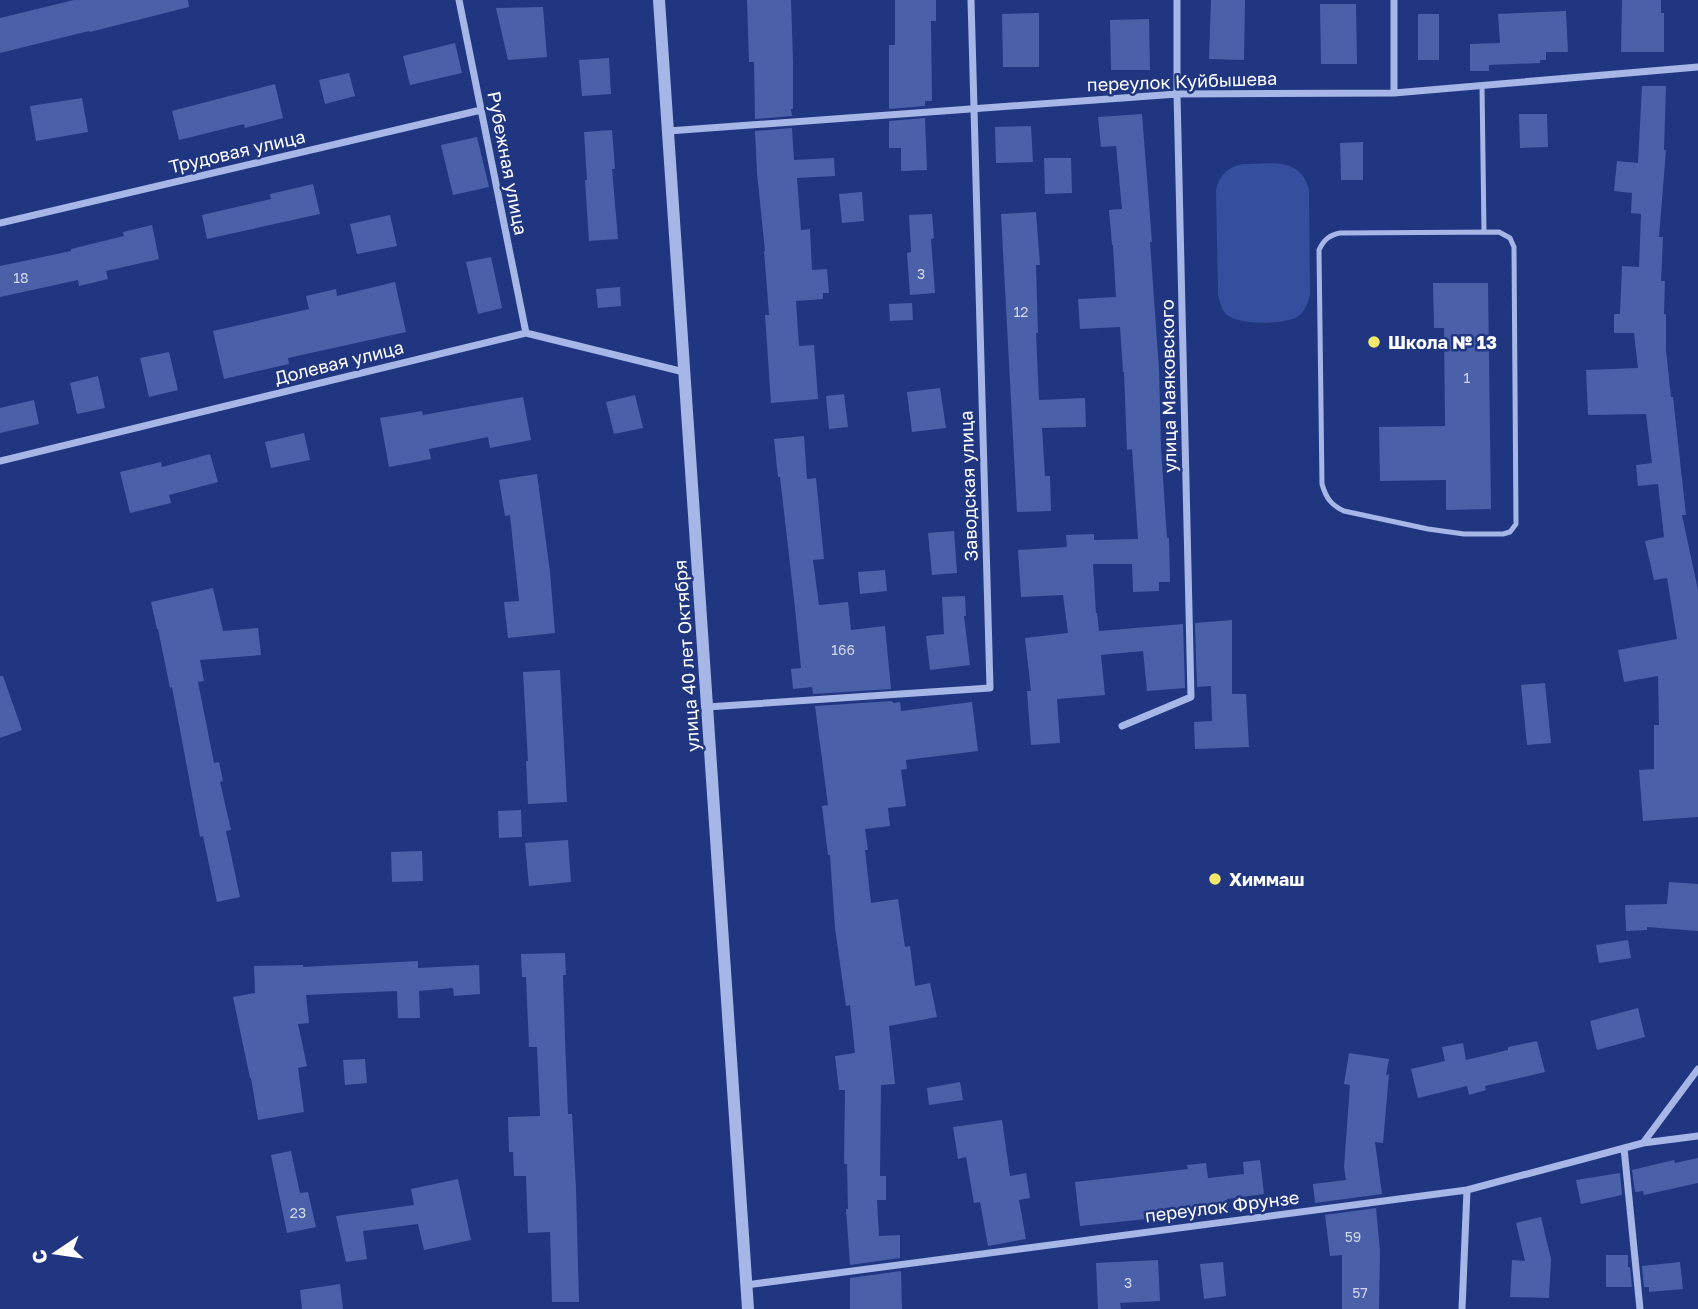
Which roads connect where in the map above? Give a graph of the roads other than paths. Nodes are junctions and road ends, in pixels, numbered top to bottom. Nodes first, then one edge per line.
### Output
1 (459, 0) edge
2 (659, 0) edge
3 (971, 0) edge
4 (1177, 0) edge
5 (1394, 0) edge
6 (1698, 67) edge
7 (1482, 85) junction
8 (1394, 93) junction
9 (1177, 94) junction
10 (973, 108) junction
11 (481, 110) junction
12 (668, 131) junction
13 (0, 223) edge
14 (1484, 232) junction
15 (526, 332) junction
16 (684, 372) junction
17 (0, 461) edge
18 (707, 707) junction
19 (1122, 726) dead end
20 (1698, 1069) edge
21 (1698, 1136) edge
22 (1643, 1143) junction
23 (1624, 1148) junction
24 (1467, 1190) junction
25 (746, 1285) junction
26 (748, 1309) edge
27 (1462, 1309) edge
28 (1640, 1309) edge

1 - 11 street, Рубежная улица
2 - 12 street, улица 40 лет Октября
3 - 10 street, Заводская улица
4 - 9 street, улица Маяковского
5 - 8 street
6 - 7 street, переулок Куйбышева
7 - 8 street, переулок Куйбышева
7 - 14 lane
8 - 9 street, переулок Куйбышева
9 - 10 street, переулок Куйбышева
9 - 19 street, улица Маяковского
10 - 12 street, переулок Куйбышева
10 - 18 street, Заводская улица
11 - 13 street, Трудовая улица
11 - 15 street, Рубежная улица
12 - 16 street, улица 40 лет Октября
14 - 14 lane
15 - 16 street, Долевая улица
15 - 17 street, Долевая улица
16 - 18 street, улица 40 лет Октября
18 - 25 street, улица 40 лет Октября
20 - 22 street
21 - 22 street, переулок Фрунзе
22 - 23 street, переулок Фрунзе
23 - 24 street, переулок Фрунзе
23 - 28 street
24 - 25 street, переулок Фрунзе
24 - 27 street
25 - 26 street, улица 40 лет Октября

